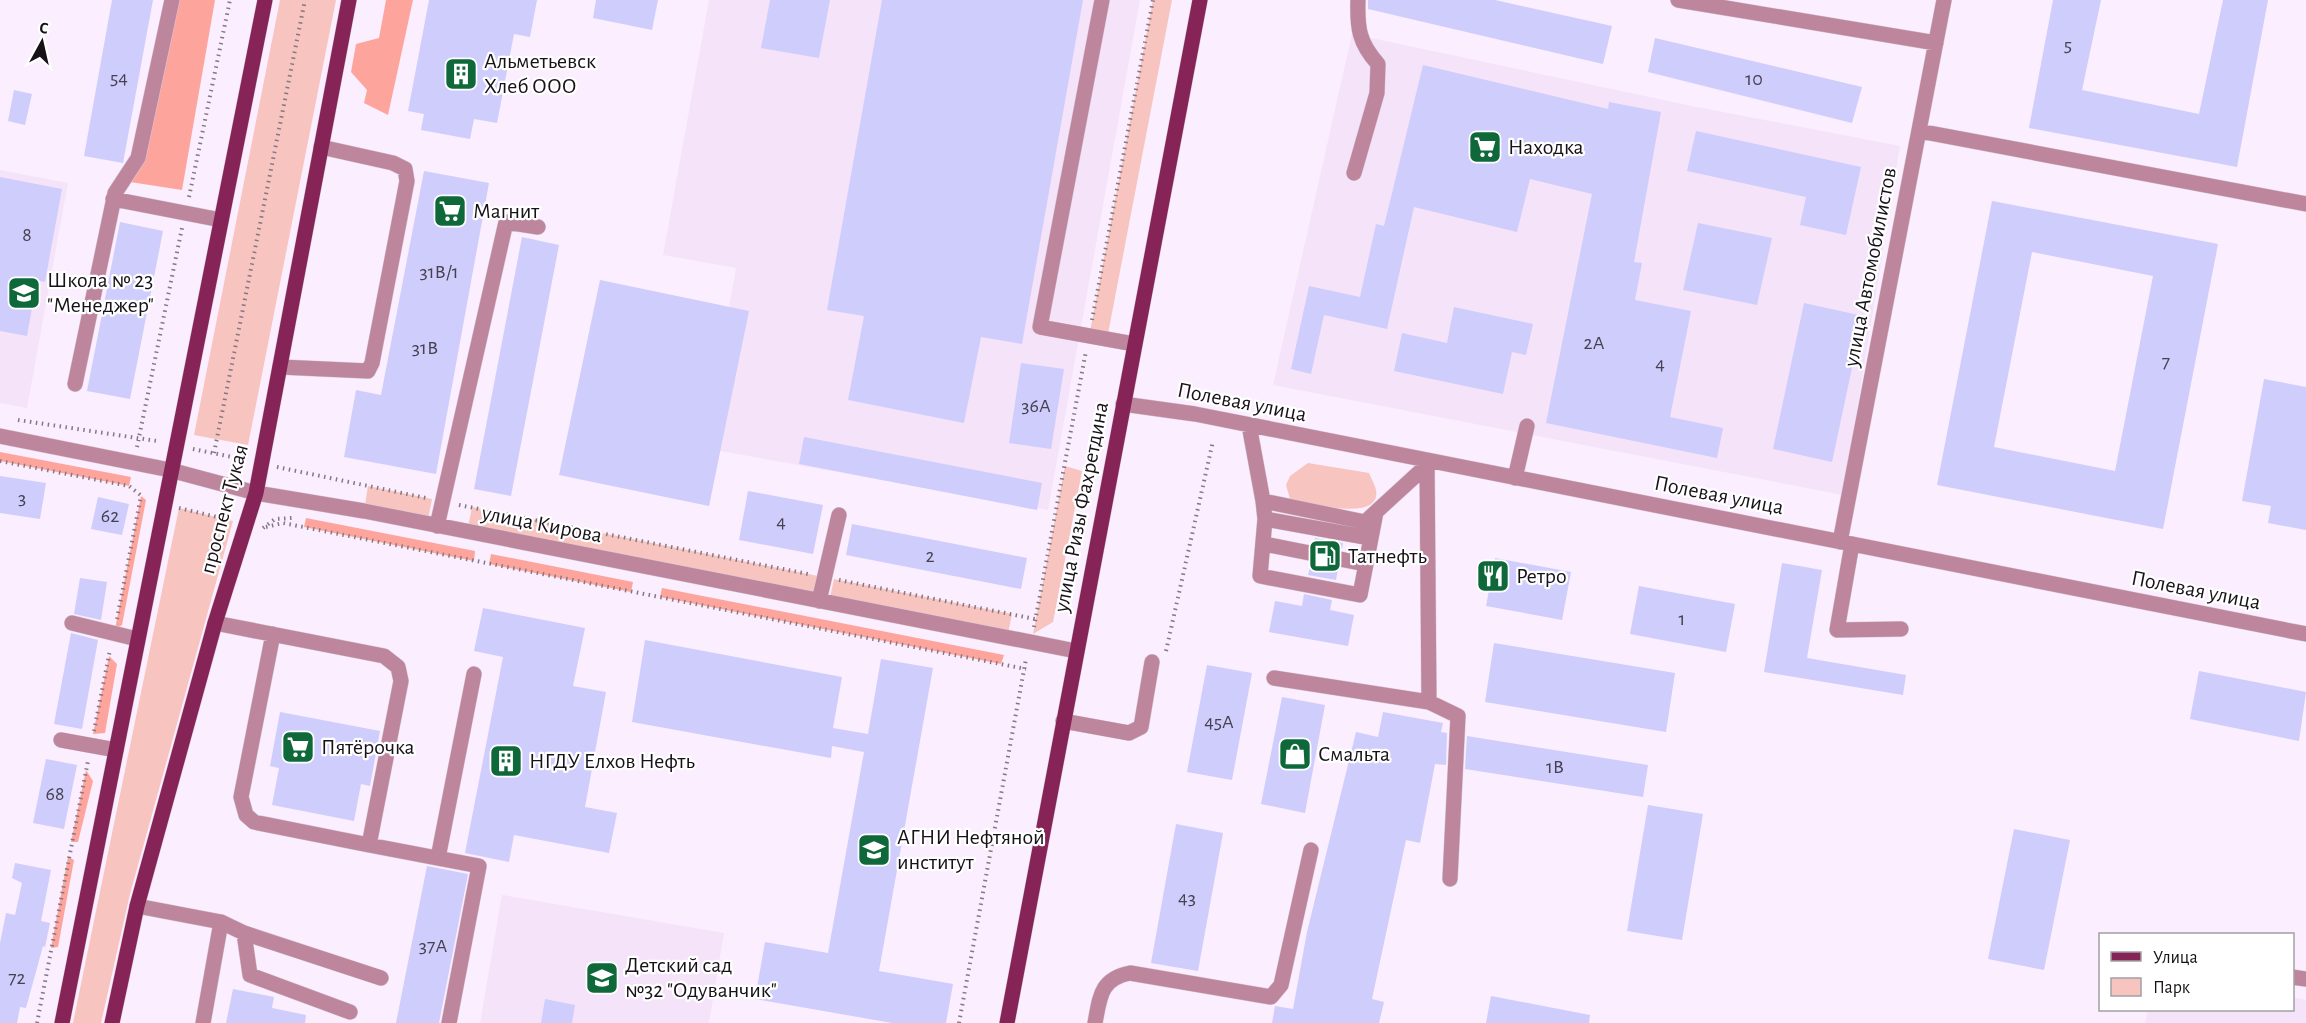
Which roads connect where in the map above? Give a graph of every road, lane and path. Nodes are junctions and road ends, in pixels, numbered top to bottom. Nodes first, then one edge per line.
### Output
1 (172, 0) edge
2 (265, 0) edge
3 (305, 0) edge
4 (349, 0) edge
5 (1102, 0) edge
6 (1200, 0) edge
7 (1358, 0) edge
8 (1678, 0) edge
9 (1944, 0) edge
10 (1936, 43) junction
11 (1919, 131) junction
12 (321, 147) junction
13 (1354, 173) dead end
14 (113, 199) junction
15 (2306, 204) edge
16 (221, 220) junction
17 (538, 227) dead end
18 (1134, 344) junction
19 (280, 367) junction
20 (75, 384) dead end
21 (1123, 404) junction
22 (12, 418) dead end
23 (1249, 425) junction
24 (1527, 426) dead end
25 (0, 436) edge
26 (157, 441) dead end
27 (1213, 441) dead end
28 (191, 448) dead end
29 (214, 453) junction
30 (242, 459) dead end
31 (0, 461) edge
32 (1426, 464) junction
33 (275, 466) dead end
34 (170, 470) junction
35 (1515, 478) junction
36 (256, 493) junction
37 (146, 500) dead end
38 (442, 501) junction
39 (1263, 501) junction
40 (179, 508) dead end
41 (1376, 512) junction
42 (839, 515) dead end
43 (1265, 519) junction
44 (233, 521) dead end
45 (437, 526) junction
46 (263, 528) dead end
47 (1370, 538) junction
48 (1846, 543) junction
49 (1264, 544) junction
50 (1365, 564) junction
51 (824, 577) junction
52 (819, 601) junction
53 (1035, 619) dead end
54 (72, 623) dead end
55 (216, 623) junction
56 (1901, 629) dead end
57 (273, 634) junction
58 (2306, 634) edge
59 (137, 639) junction
60 (1076, 651) junction
61 (1028, 660) dead end
62 (1152, 663) joint
63 (1026, 669) junction
64 (474, 674) dead end
65 (1274, 678) dead end
66 (1429, 702) junction
67 (1063, 721) junction
68 (61, 740) dead end
69 (116, 750) junction
70 (369, 844) junction
71 (1311, 850) dead end
72 (438, 858) junction
73 (1450, 879) dead end
74 (137, 906) junction
75 (221, 922) junction
76 (244, 933) junction
77 (381, 978) dead end
78 (350, 1012) dead end
79 (62, 1023) edge
80 (112, 1023) edge
81 (203, 1023) edge
82 (449, 1023) edge
83 (959, 1023) edge
84 (1007, 1023) edge
85 (1095, 1023) edge

1 - 14 street
2 - 16 main road
3 - 29 path
4 - 12 main road, проспект Тукая
5 - 18 street
6 - 18 main road, улица Ризы Фахретдина
7 - 13 street
8 - 10 street
9 - 10 street, улица Автомобилистов
10 - 11 street, улица Автомобилистов
11 - 15 street
11 - 48 street, улица Автомобилистов
12 - 19 main road, проспект Тукая
12 - 19 street
14 - 16 street
14 - 20 street
16 - 34 main road
17 - 38 street
18 - 21 main road, улица Ризы Фахретдина
19 - 36 main road, проспект Тукая
21 - 23 street, Полевая улица
21 - 60 main road, улица Ризы Фахретдина
22 - 26 path
23 - 32 street, Полевая улица
23 - 39 street
24 - 35 street
25 - 34 street, улица Кирова
27 - 62 path
28 - 29 path
29 - 30 path
31 - 37 path
32 - 35 street, Полевая улица
32 - 41 street
32 - 66 street
33 - 38 path
34 - 36 street, улица Кирова
34 - 59 main road
35 - 48 street, Полевая улица
36 - 45 street, улица Кирова
36 - 55 main road, проспект Тукая
38 - 45 street
38 - 51 path
39 - 41 street
39 - 43 street
40 - 44 path
41 - 47 street
42 - 51 street
43 - 47 street
43 - 49 street
45 - 52 street, улица Кирова
46 - 63 path
47 - 50 street
48 - 56 street, улица Автомобилистов
48 - 58 street, Полевая улица
49 - 50 street
49 - 50 street
51 - 52 street
51 - 53 path
52 - 60 street, улица Кирова
54 - 59 street
55 - 57 street
55 - 74 main road, проспект Тукая
57 - 70 street
57 - 70 street
59 - 69 main road
60 - 67 main road, улица Ризы Фахретдина
61 - 63 path
62 - 67 street
63 - 83 path
64 - 72 street
65 - 66 street
66 - 73 street
67 - 84 main road, улица Ризы Фахретдина
68 - 69 street
69 - 79 main road
70 - 72 street
71 - 85 street
72 - 82 street
74 - 75 street
74 - 80 main road, проспект Тукая
75 - 76 street
75 - 81 street
76 - 77 street
76 - 78 street

